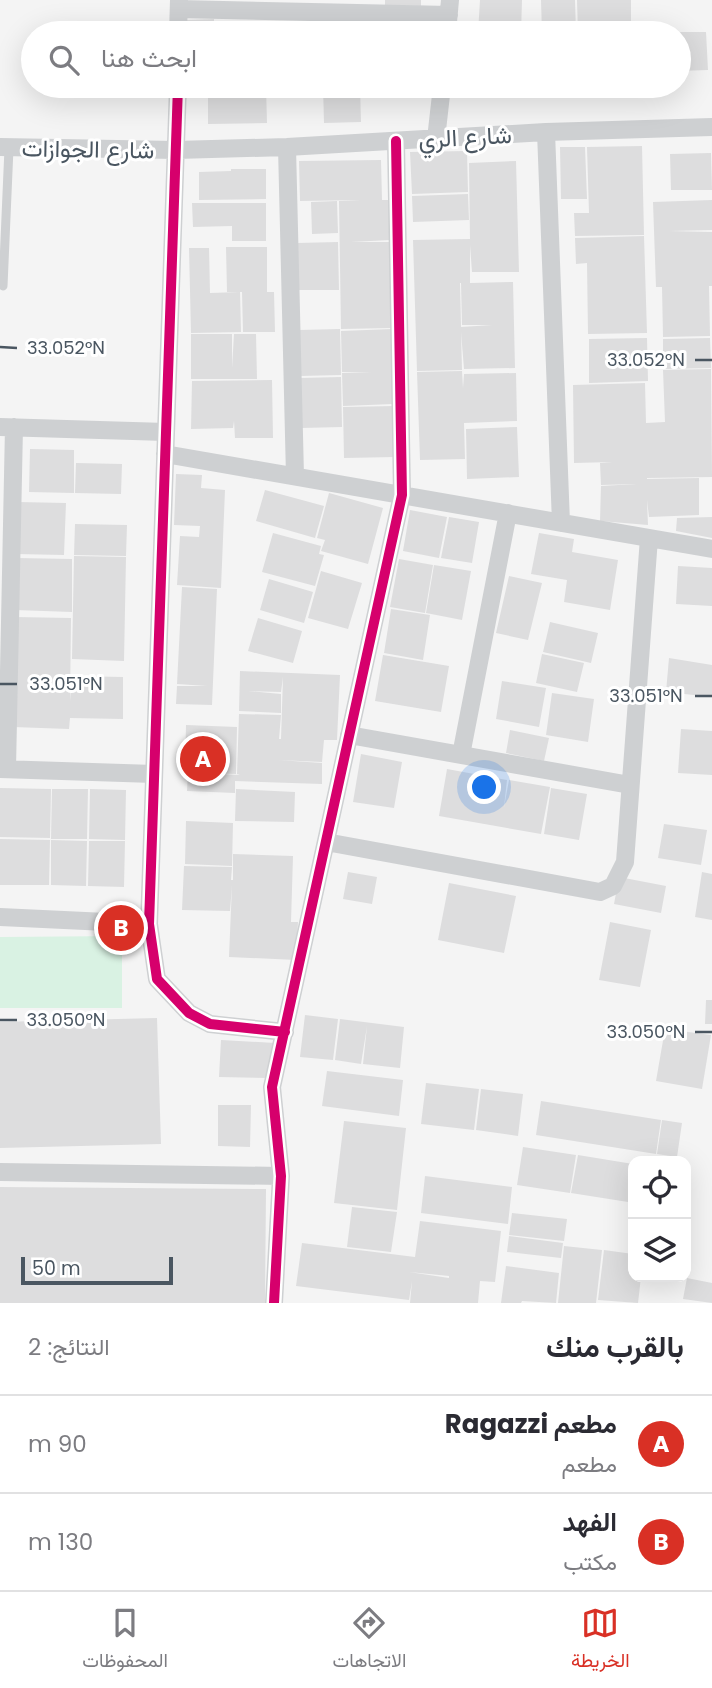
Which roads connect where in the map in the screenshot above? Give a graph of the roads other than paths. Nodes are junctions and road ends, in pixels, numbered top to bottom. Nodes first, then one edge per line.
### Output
1 (179, 5) edge
2 (354, 7) edge
3 (449, 16) edge
4 (178, 98) edge
5 (441, 98) edge
6 (712, 127) edge
7 (546, 132) junction
8 (436, 139) junction
9 (396, 141) junction
10 (287, 147) junction
11 (4, 148) edge
12 (176, 150) junction
13 (2, 286) dead end
14 (7, 427) edge
15 (166, 432) junction
16 (165, 454) junction
17 (295, 476) junction
18 (402, 495) junction
19 (508, 513) junction
20 (561, 523) junction
21 (649, 538) junction
22 (712, 549) edge
23 (349, 735) junction
24 (461, 755) junction
25 (4, 769) edge
26 (154, 774) junction
27 (630, 785) junction
28 (326, 842) junction
29 (0, 917) edge
30 (149, 924) junction
31 (285, 1032) junction
32 (0, 1172) edge
33 (281, 1175) junction
34 (274, 1303) edge

1 - 2 street
2 - 3 street
4 - 12 street
5 - 8 street
6 - 7 street, شارع الري
7 - 8 street, شارع الري
7 - 20 street
8 - 9 street, شارع الري
9 - 10 street, شارع الري
9 - 18 street
10 - 12 street, شارع الري
10 - 17 street
11 - 12 street, شارع الجوازات
11 - 13 lane
12 - 15 street
14 - 15 street
14 - 25 street
15 - 16 street
16 - 17 street
16 - 26 street
17 - 18 street
18 - 19 street
18 - 23 street
19 - 20 street
19 - 24 street
20 - 21 street
21 - 22 street
21 - 27 street
23 - 24 street
23 - 28 street
24 - 27 street
25 - 26 street
26 - 30 street
27 - 28 street
28 - 31 street
29 - 30 street
30 - 31 street
31 - 33 street
32 - 33 street
33 - 34 street

